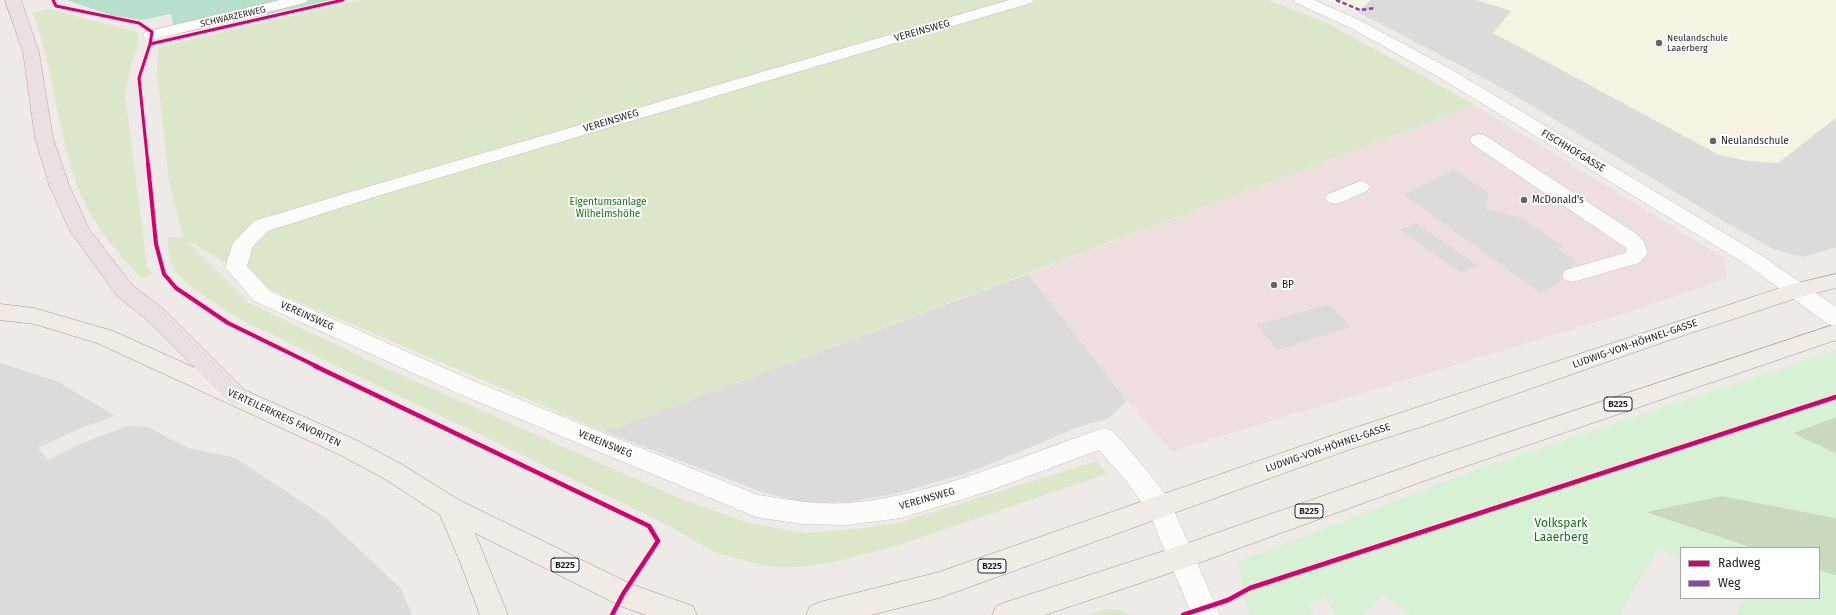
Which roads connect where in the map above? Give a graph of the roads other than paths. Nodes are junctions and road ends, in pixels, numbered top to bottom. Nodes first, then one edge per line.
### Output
1 (13, 0) edge
2 (300, 0) edge
3 (1026, 0) edge
4 (1301, 0) edge
5 (151, 35) dead end
6 (1479, 140) dead end
7 (1360, 187) dead end
8 (1335, 198) dead end
9 (1573, 275) dead end
10 (1836, 281) edge
11 (1797, 290) junction
12 (0, 312) edge
13 (1836, 318) edge
14 (1836, 332) edge
15 (237, 396) junction
16 (1160, 507) junction
17 (450, 508) junction
18 (1182, 557) junction
19 (494, 615) edge
20 (683, 615) edge
21 (820, 615) edge
22 (1006, 615) edge
23 (1206, 615) edge

1 - 15 highway
2 - 5 street
3 - 16 street, VEREINSWEG
4 - 11 street, FISCHHOFGASSE
6 - 9 street
7 - 8 street
10 - 11 main road, LUDWIG-VON-HÖHNEL-GASSE / B225
11 - 13 street, FISCHHOFGASSE
11 - 16 main road, LUDWIG-VON-HÖHNEL-GASSE / B225
12 - 15 main road, VERTEILERKREIS FAVORITEN
14 - 18 main road, B225
15 - 17 main road, VERTEILERKREIS FAVORITEN
16 - 18 street
16 - 21 main road, LUDWIG-VON-HÖHNEL-GASSE / B225
17 - 19 main road
17 - 20 main road, B225
18 - 22 main road, B225
18 - 23 street

